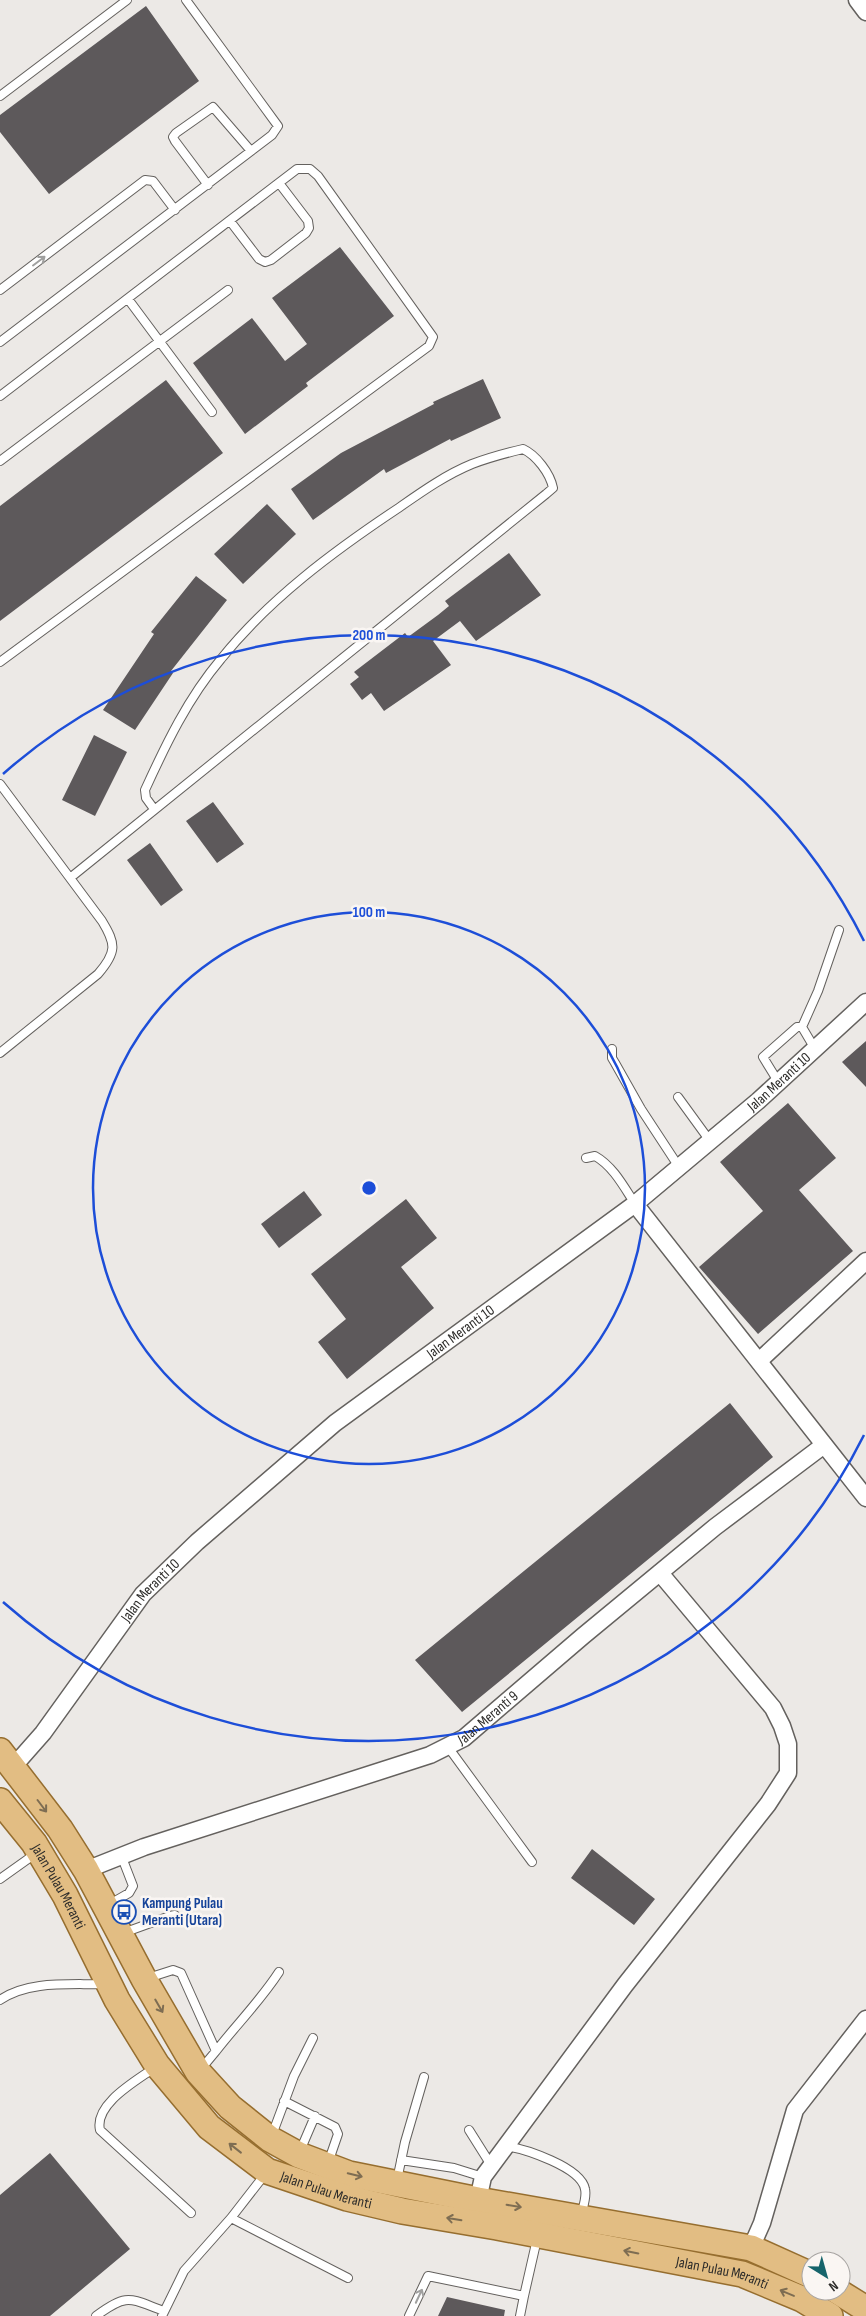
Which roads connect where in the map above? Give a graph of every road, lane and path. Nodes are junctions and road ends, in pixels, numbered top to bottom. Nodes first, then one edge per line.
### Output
1 (128, 0) edge
2 (186, 0) edge
3 (857, 0) edge
4 (866, 12) edge
5 (0, 96) edge
6 (251, 151) junction
7 (278, 183) junction
8 (208, 185) junction
9 (175, 210) junction
10 (230, 221) junction
11 (0, 290) edge
12 (228, 290) dead end
13 (128, 299) junction
14 (160, 341) junction
15 (0, 342) edge
16 (0, 396) edge
17 (212, 412) dead end
18 (0, 461) edge
19 (0, 662) edge
20 (0, 784) edge
21 (154, 809) junction
22 (70, 878) junction
23 (839, 930) dead end
24 (866, 1002) edge
25 (802, 1027) junction
26 (612, 1049) dead end
27 (815, 1049) junction
28 (0, 1053) edge
29 (779, 1083) junction
30 (678, 1097) dead end
31 (710, 1141) junction
32 (586, 1158) dead end
33 (679, 1166) junction
34 (635, 1204) junction
35 (866, 1261) edge
36 (759, 1361) junction
37 (824, 1445) junction
38 (866, 1498) edge
39 (660, 1574) junction
40 (448, 1747) junction
41 (6, 1759) edge
42 (0, 1802) edge
43 (39, 1851) junction
44 (121, 1855) junction
45 (532, 1862) dead end
46 (86, 1870) junction
47 (0, 1879) edge
48 (106, 1906) junction
49 (178, 1920) dead end
50 (121, 1934) junction
51 (279, 1972) dead end
52 (144, 1979) junction
53 (109, 1983) junction
54 (0, 2000) edge
55 (866, 2019) edge
56 (313, 2038) dead end
57 (216, 2051) junction
58 (157, 2065) junction
59 (198, 2072) junction
60 (424, 2077) dead end
61 (284, 2101) junction
62 (315, 2116) junction
63 (469, 2130) dead end
64 (270, 2139) junction
65 (505, 2146) junction
66 (299, 2155) junction
67 (401, 2160) junction
68 (327, 2166) junction
69 (267, 2171) junction
70 (484, 2181) junction
71 (397, 2184) junction
72 (191, 2213) dead end
73 (581, 2217) junction
74 (231, 2218) junction
75 (538, 2234) junction
76 (751, 2248) junction
77 (801, 2271) edge
78 (348, 2278) dead end
79 (524, 2296) junction
80 (851, 2299) edge
81 (866, 2308) edge
82 (163, 2313) edge
83 (96, 2316) edge
84 (409, 2316) edge
85 (520, 2316) edge
86 (830, 2316) edge

1 - 5 lane
2 - 6 lane
3 - 4 street
6 - 8 lane
6 - 8 lane
7 - 10 lane
7 - 10 lane
7 - 19 lane
8 - 9 lane
11 -> 9 lane
9 - 15 lane
10 - 13 lane
12 - 14 lane
13 - 14 lane
13 - 16 lane
14 - 17 lane
14 - 18 lane
20 - 22 lane
21 - 21 lane
21 - 22 lane
22 - 28 lane
23 - 25 lane
24 - 27 street, Jalan Meranti 10
25 - 27 lane
25 - 29 lane
26 - 33 lane
27 - 29 street, Jalan Meranti 10
29 - 31 street, Jalan Meranti 10
30 - 31 lane
31 - 33 street, Jalan Meranti 10
32 - 34 lane
33 - 34 street, Jalan Meranti 10
34 - 36 street
34 - 41 street, Jalan Meranti 10
35 - 36 street
36 - 37 street
37 - 38 street
37 - 39 street, Jalan Meranti 9
39 - 40 street, Jalan Meranti 9
39 - 65 street
40 - 44 street, Jalan Meranti 9
40 - 45 lane
41 -> 46 main road, Jalan Pulau Meranti
42 - 43 main road, Jalan Pulau Meranti
43 - 47 lane
43 - 53 main road, Jalan Pulau Meranti
44 - 46 street, Jalan Meranti 9
44 - 48 lane
46 - 48 main road, Jalan Pulau Meranti
48 - 50 main road, Jalan Pulau Meranti
49 - 50 lane
50 - 52 main road, Jalan Pulau Meranti
51 - 57 lane
52 - 57 lane
52 -> 59 main road, Jalan Pulau Meranti
53 - 54 lane
53 - 58 main road, Jalan Pulau Meranti
55 - 76 street
56 - 61 lane
57 - 59 lane
69 -> 58 main road, Jalan Pulau Meranti
58 - 72 lane
59 - 64 main road, Jalan Pulau Meranti
60 - 67 lane
61 - 62 lane
61 - 64 lane
62 - 66 lane
62 - 68 lane
63 - 70 lane
64 - 66 main road, Jalan Pulau Meranti
65 - 70 street
65 - 73 lane
66 - 68 main road, Jalan Pulau Meranti
67 - 70 lane
67 - 71 lane
68 -> 71 main road, Jalan Pulau Meranti
69 - 74 lane
75 -> 69 main road, Jalan Pulau Meranti
70 - 71 main road, Jalan Pulau Meranti
70 -> 73 main road, Jalan Pulau Meranti
73 - 76 main road, Jalan Pulau Meranti
74 - 78 lane
74 - 82 lane
75 - 79 lane
86 -> 75 main road, Jalan Pulau Meranti
76 - 77 main road, Jalan Pulau Meranti
84 -> 79 lane
79 - 85 lane
80 - 81 main road
82 - 83 lane

